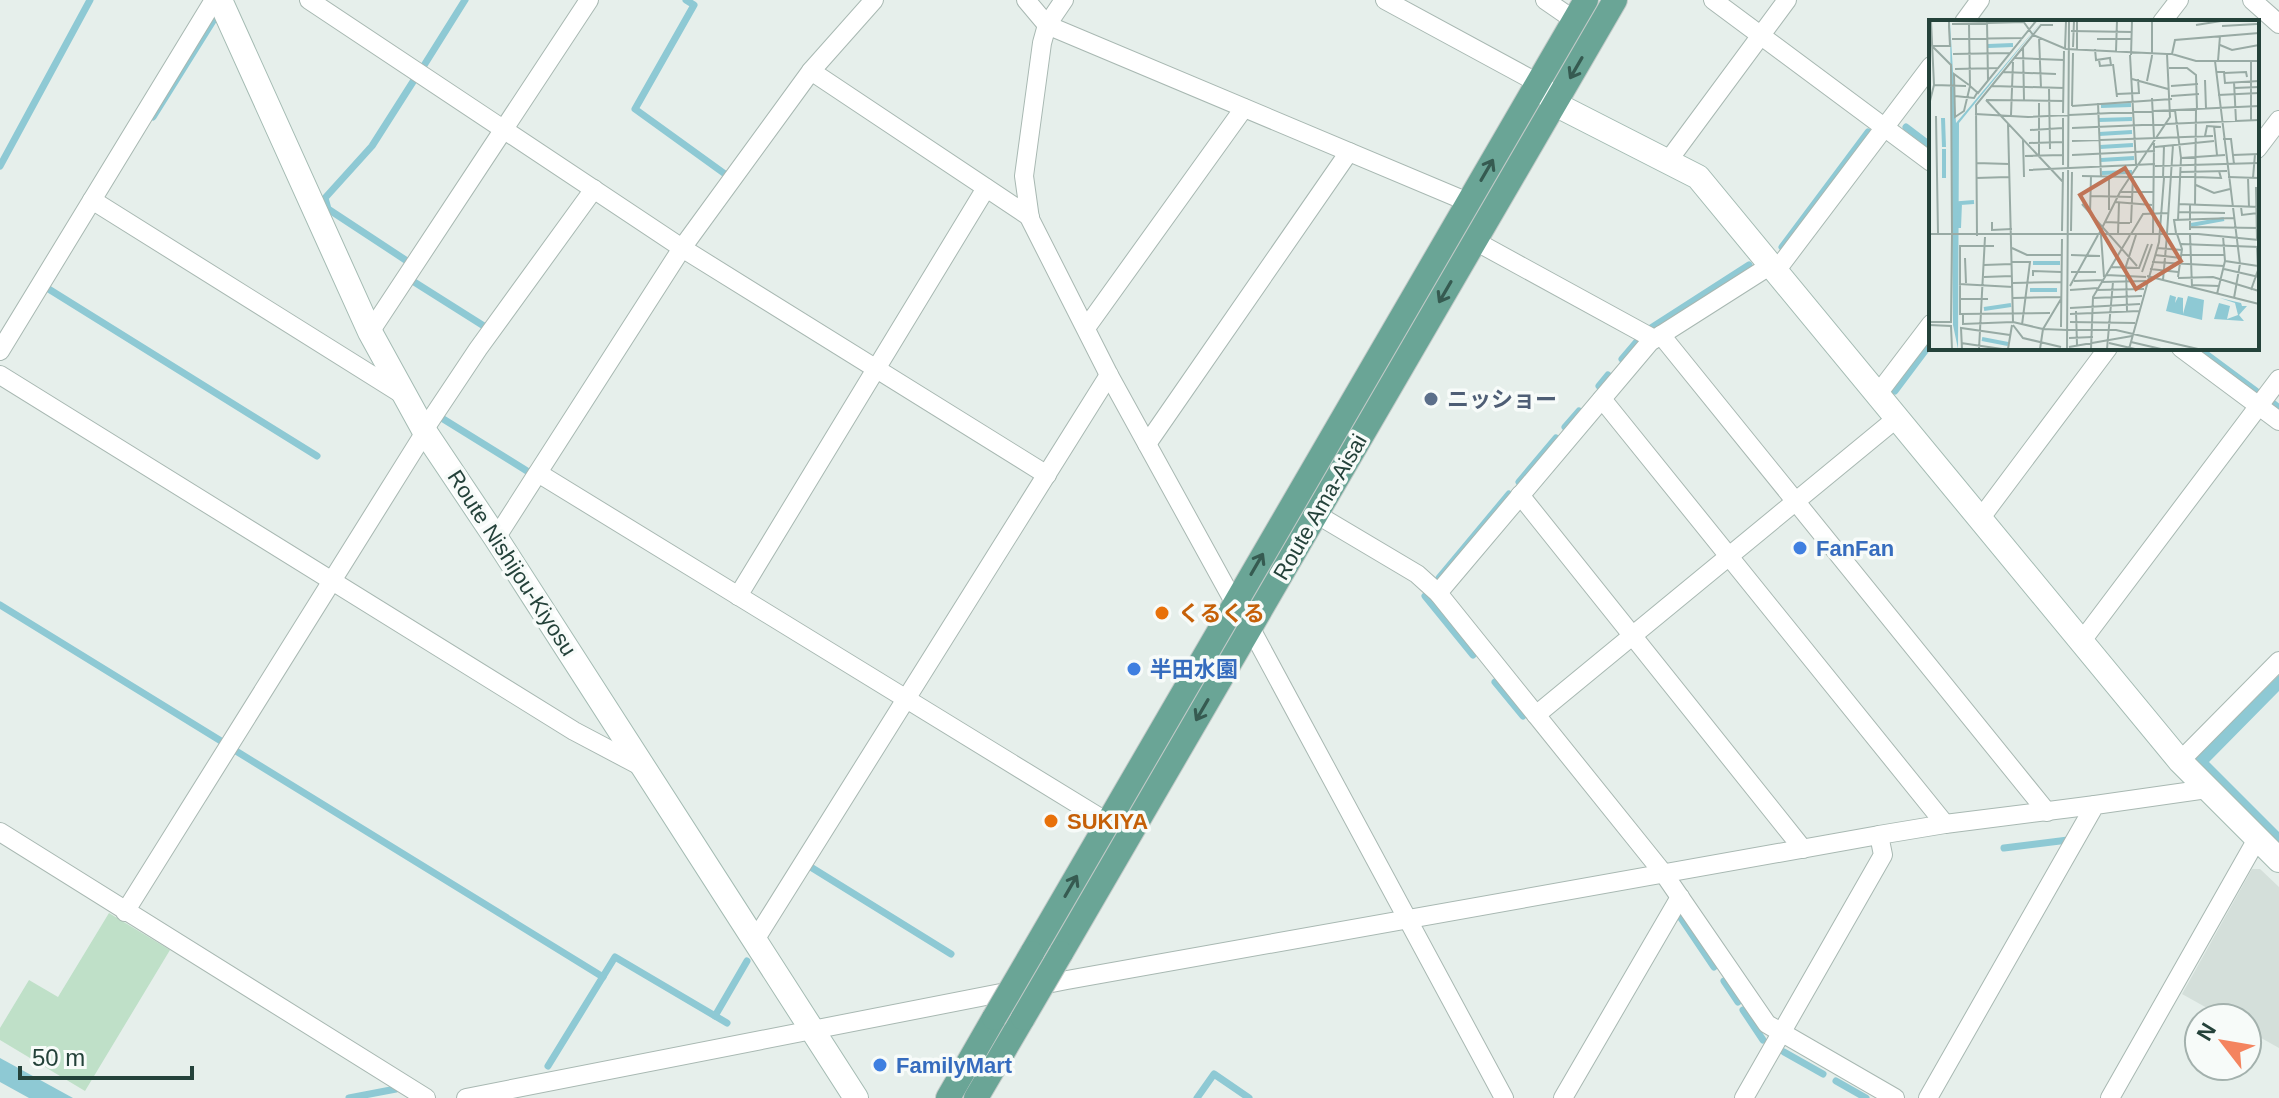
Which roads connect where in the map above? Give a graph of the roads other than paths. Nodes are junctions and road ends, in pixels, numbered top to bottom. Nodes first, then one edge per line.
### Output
1 (309, 0) edge
2 (589, 0) edge
3 (874, 0) edge
4 (1026, 0) edge
5 (1064, 0) edge
6 (1385, 0) edge
7 (1545, 0) edge
8 (1615, 0) edge
9 (1713, 0) edge
10 (1787, 0) edge
11 (1980, 0) edge
12 (2179, 0) edge
13 (2252, 0) edge
14 (220, 1) edge
15 (1580, 10) edge
16 (1965, 20) edge
17 (2164, 20) edge
18 (2279, 24) edge
19 (1047, 25) junction
20 (1761, 35) junction
21 (1929, 69) edge
22 (811, 71) junction
23 (1538, 83) junction
24 (1555, 104) junction
25 (1244, 108) junction
26 (2279, 120) edge
27 (1885, 127) junction
28 (503, 128) junction
29 (2259, 146) edge
30 (1349, 152) junction
31 (1929, 160) edge
32 (1668, 161) junction
33 (986, 188) junction
34 (594, 189) junction
35 (92, 200) junction
36 (1468, 202) junction
37 (1030, 217) junction
38 (1475, 241) junction
39 (682, 248) junction
40 (1773, 268) junction
41 (1929, 327) edge
42 (1086, 328) junction
43 (370, 332) junction
44 (1657, 337) junction
45 (2107, 350) edge
46 (2184, 350) edge
47 (0, 351) edge
48 (876, 369) junction
49 (0, 375) edge
50 (1109, 375) junction
51 (2279, 379) edge
52 (1877, 395) junction
53 (405, 396) junction
54 (1602, 399) junction
55 (2259, 406) junction
56 (1897, 418) junction
57 (2279, 421) edge
58 (424, 431) junction
59 (1147, 444) junction
60 (538, 473) junction
61 (1047, 475) junction
62 (1520, 495) junction
63 (1796, 501) junction
64 (1316, 514) junction
65 (1980, 519) junction
66 (496, 538) junction
67 (1729, 556) junction
68 (333, 583) junction
69 (1438, 593) junction
70 (738, 596) junction
71 (1234, 602) junction
72 (1250, 627) junction
73 (1633, 635) junction
74 (2081, 642) junction
75 (2279, 661) edge
76 (904, 699) junction
77 (1536, 715) junction
78 (2180, 761) junction
79 (644, 768) junction
80 (2207, 789) junction
81 (2095, 805) junction
82 (2047, 812) junction
83 (1107, 822) junction
84 (1945, 824) junction
85 (0, 832) edge
86 (1879, 835) junction
87 (2257, 839) junction
88 (1803, 849) junction
89 (2279, 860) edge
90 (1664, 874) junction
91 (1680, 897) junction
92 (125, 912) junction
93 (1409, 919) junction
94 (755, 940) junction
95 (812, 1030) junction
96 (1781, 1034) junction
97 (537, 1091) edge
98 (426, 1098) edge
99 (466, 1098) edge
100 (856, 1098) edge
101 (948, 1098) edge
102 (976, 1098) edge
103 (1504, 1098) edge
104 (1563, 1098) edge
105 (1744, 1098) edge
106 (1895, 1098) edge
107 (1928, 1098) edge
108 (2110, 1098) edge

1 - 28 street
2 - 28 street
3 - 22 street
4 - 19 street
5 - 19 street
6 - 23 street
7 - 15 street
8 -> 24 main road, Route Ama-Aisai
9 - 20 street
10 - 20 street
11 - 16 street
12 - 17 street
13 - 18 street
14 - 35 street
14 - 43 main road, Route Nishijou-Kiyosu
15 - 23 main road, Route Ama-Aisai
19 - 25 street
19 - 37 street
20 - 27 street
20 - 32 street
21 - 27 street
22 - 33 street
22 - 39 street
23 - 24 main road
36 -> 23 main road, Route Ama-Aisai
24 - 32 main road
24 - 38 main road, Route Ama-Aisai
25 - 30 street
25 - 42 street
26 - 29 street
27 - 31 street
27 - 40 street
28 - 34 street
28 - 43 street
30 - 36 street
30 - 59 street
32 - 40 main road
33 - 37 street
33 - 48 street
34 - 39 street
34 - 58 street
35 - 47 street
35 - 53 street
71 -> 36 main road, Route Ama-Aisai
37 - 42 street
38 - 44 street
38 -> 64 main road, Route Ama-Aisai
39 - 48 street
39 - 60 street
40 - 44 street
40 - 52 main road
41 - 52 street
42 - 50 street
43 - 53 main road, Route Nishijou-Kiyosu
44 - 54 street
44 - 63 street
45 - 65 street
46 - 55 street
48 - 61 street
48 - 70 street
49 - 68 street
50 - 59 street
50 - 61 street
51 - 55 street
52 - 56 main road
53 - 58 main road, Route Nishijou-Kiyosu
54 - 62 street
54 - 67 street
55 - 57 street
55 - 74 street
56 - 63 street
56 - 65 main road
58 - 66 main road, Route Nishijou-Kiyosu
58 - 68 street
59 - 71 street
60 - 66 street
60 - 70 street
61 - 76 street
62 - 69 street
62 - 73 street
63 - 67 street
63 - 82 street
64 - 69 street
64 - 72 main road, Route Ama-Aisai
65 - 74 main road
66 - 79 main road, Route Nishijou-Kiyosu
67 - 73 street
67 - 84 street
68 - 79 street
68 - 92 street
69 - 77 street
70 - 76 street
71 - 83 main road, Route Ama-Aisai
72 - 93 street
72 -> 102 main road, Route Ama-Aisai, bridge
73 - 77 street
73 - 88 street
74 - 78 main road
75 - 78 street
76 - 83 street
76 - 94 street
77 - 90 street
78 - 80 main road
79 - 94 main road, Route Nishijou-Kiyosu
80 - 81 street
80 - 87 main road
81 - 82 street
81 - 107 street
82 - 84 street
101 -> 83 main road, Route Ama-Aisai, bridge
84 - 86 street
85 - 92 street
86 - 88 street
86 - 96 street
87 - 89 main road
87 - 108 street
88 - 90 street
90 - 91 street
90 - 93 street
91 - 96 street
91 - 104 street
92 - 98 street
93 - 95 street
93 - 103 street
94 - 95 main road, Route Nishijou-Kiyosu
95 - 97 street
95 - 100 main road, Route Nishijou-Kiyosu
96 - 105 street
96 - 106 street
97 - 99 street

